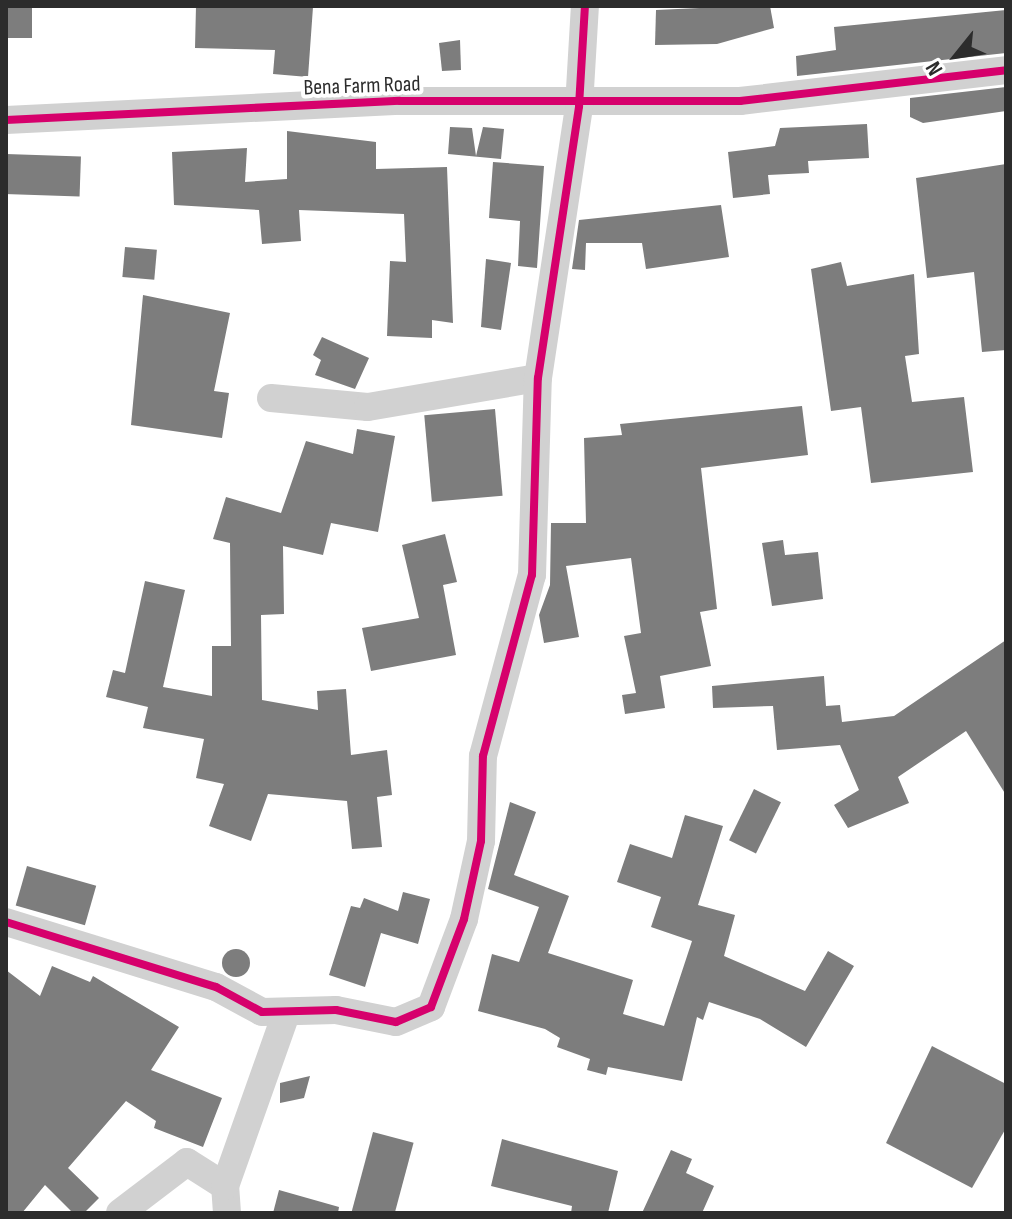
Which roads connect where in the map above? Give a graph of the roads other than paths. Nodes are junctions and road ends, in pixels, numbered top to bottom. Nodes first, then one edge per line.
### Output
1 (585, 6) edge
2 (1006, 70) edge
3 (579, 106) junction
4 (6, 120) edge
5 (538, 378) junction
6 (271, 398) dead end
7 (6, 922) edge
8 (286, 1014) junction
9 (226, 1199) edge
10 (120, 1213) edge

1 - 3 street
2 - 3 street, Bena Farm Road
3 - 4 street, Bena Farm Road
3 - 5 street
5 - 6 street
5 - 8 street
7 - 8 street
8 - 9 street
9 - 10 street

